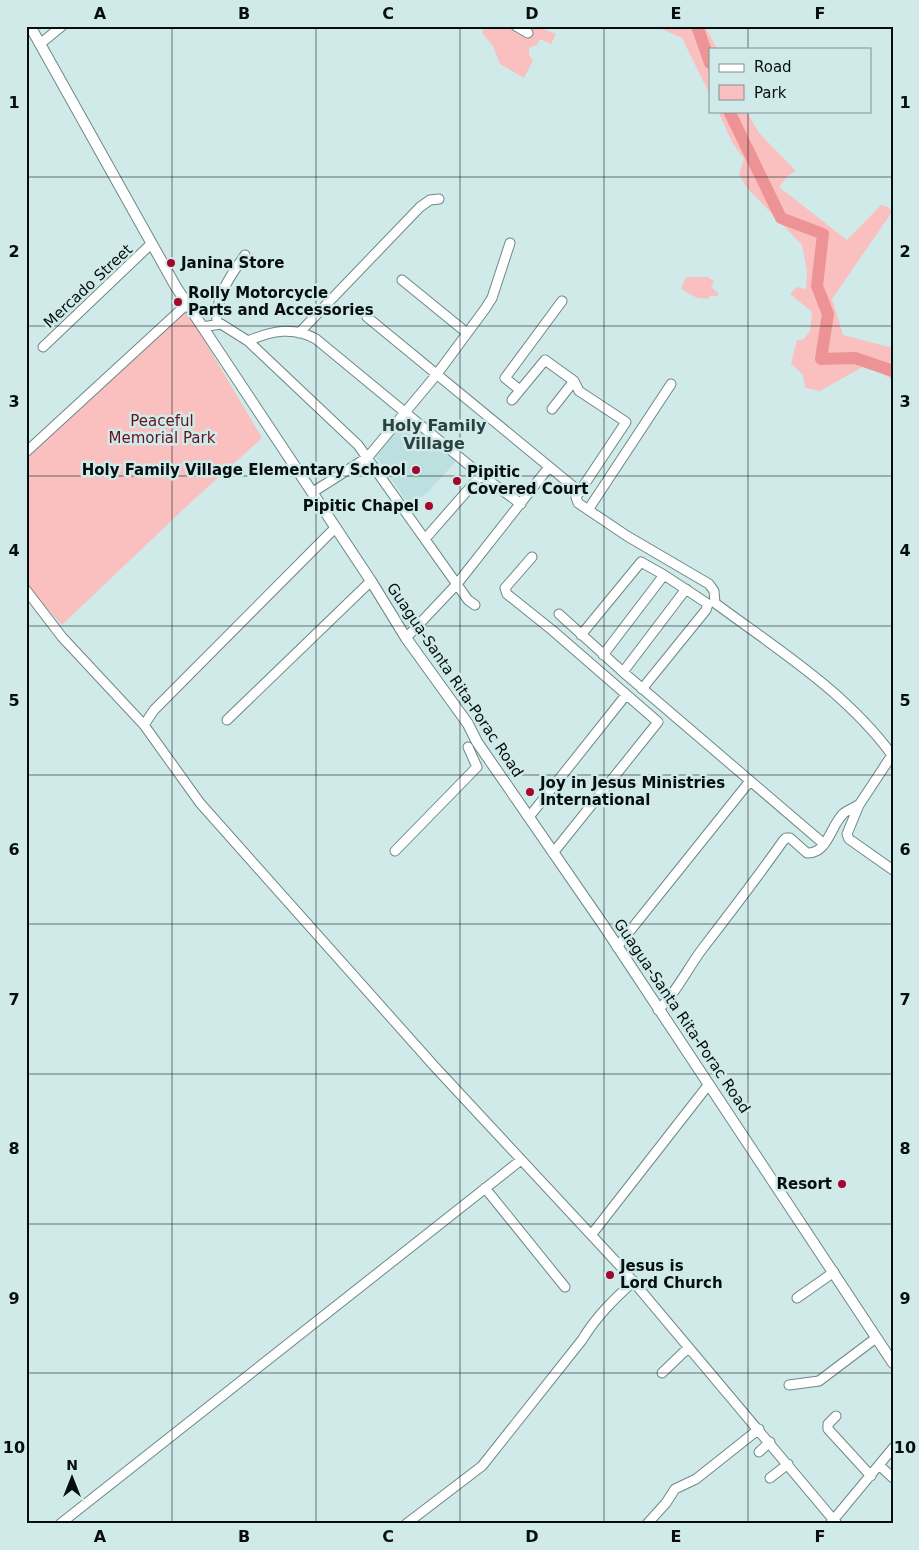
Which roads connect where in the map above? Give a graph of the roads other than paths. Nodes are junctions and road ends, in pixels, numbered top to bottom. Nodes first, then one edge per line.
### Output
1 (30, 26) edge
2 (62, 26) edge
3 (516, 26) edge
4 (528, 33) dead end
5 (40, 44) junction
6 (439, 199) dead end
7 (510, 243) dead end
8 (152, 244) junction
9 (245, 255) dead end
10 (402, 280) dead end
11 (562, 301) dead end
12 (187, 304) junction
13 (367, 318) dead end
14 (217, 324) junction
15 (202, 327) junction
16 (299, 333) junction
17 (467, 333) junction
18 (248, 341) junction
19 (43, 347) dead end
20 (437, 374) junction
21 (574, 381) junction
22 (671, 384) dead end
23 (520, 390) junction
24 (512, 400) dead end
25 (552, 409) dead end
26 (405, 412) junction
27 (26, 452) edge
28 (368, 457) junction
29 (549, 467) junction
30 (481, 475) junction
31 (313, 492) junction
32 (580, 492) junction
33 (521, 504) junction
34 (588, 510) junction
35 (335, 528) junction
36 (425, 538) junction
37 (532, 556) dead end
38 (664, 575) junction
39 (371, 581) junction
40 (457, 584) junction
41 (26, 590) edge
42 (686, 590) junction
43 (475, 605) dead end
44 (559, 614) dead end
45 (581, 635) junction
46 (406, 638) junction
47 (603, 655) junction
48 (622, 672) junction
49 (642, 689) junction
50 (626, 695) junction
51 (227, 720) dead end
52 (144, 725) junction
53 (468, 747) dead end
54 (750, 781) junction
55 (859, 805) junction
56 (529, 817) junction
57 (836, 823) junction
58 (849, 827) junction
59 (824, 844) junction
60 (396, 851) dead end
61 (553, 853) junction
62 (893, 870) edge
63 (617, 947) junction
64 (658, 1010) junction
65 (709, 1084) junction
66 (521, 1160) junction
67 (485, 1188) junction
68 (592, 1234) junction
69 (834, 1272) junction
70 (634, 1281) junction
71 (564, 1287) dead end
72 (797, 1298) dead end
73 (876, 1338) junction
74 (688, 1348) junction
75 (893, 1363) edge
76 (662, 1374) dead end
77 (789, 1385) dead end
78 (836, 1416) dead end
79 (760, 1429) junction
80 (770, 1442) junction
81 (893, 1448) edge
82 (759, 1452) dead end
83 (788, 1464) junction
84 (879, 1465) junction
85 (871, 1476) junction
86 (770, 1478) dead end
87 (893, 1478) edge
88 (834, 1522) edge
89 (60, 1524) edge
90 (406, 1524) edge
91 (647, 1524) edge

1 - 5 main road, Guagua-Santa Rita-Porac Road
2 - 5 street
3 - 4 street
5 - 8 main road, Guagua-Santa Rita-Porac Road
6 - 16 street
7 - 17 street
8 - 12 main road, Guagua-Santa Rita-Porac Road
8 - 19 street, Mercado Street
9 - 14 street
10 - 17 street
11 - 23 street
12 - 15 main road, Guagua-Santa Rita-Porac Road
12 - 27 street
13 - 20 street
14 - 15 street
14 - 18 street
15 - 31 main road, Guagua-Santa Rita-Porac Road
16 - 18 street
16 - 26 street
17 - 20 street
18 - 28 street
20 - 26 street
20 - 29 street
21 - 23 street
21 - 25 street
21 - 32 street
22 - 34 street
23 - 24 street
26 - 28 street
26 - 30 street
28 - 31 street
28 - 36 street
29 - 32 street
29 - 33 street
30 - 33 street
30 - 36 street
31 - 35 main road, Guagua-Santa Rita-Porac Road
32 - 34 street
33 - 40 street
34 - 55 street
35 - 39 main road, Guagua-Santa Rita-Porac Road
35 - 52 street
36 - 40 street
37 - 50 street
38 - 42 street
38 - 45 street
38 - 47 street
39 - 46 main road, Guagua-Santa Rita-Porac Road
39 - 51 street
40 - 43 street
40 - 46 street
41 - 52 street
42 - 48 street
42 - 49 street
44 - 45 street
45 - 47 street
46 - 56 main road, Guagua-Santa Rita-Porac Road
47 - 48 street
48 - 49 street
49 - 54 street
50 - 56 street
50 - 61 street
52 - 66 street
53 - 60 street
54 - 59 street
54 - 63 street
55 - 57 street
55 - 58 street
56 - 61 main road, Guagua-Santa Rita-Porac Road
57 - 58 street
57 - 59 street
58 - 62 street
59 - 64 street
61 - 63 main road, Guagua-Santa Rita-Porac Road
63 - 64 main road, Guagua-Santa Rita-Porac Road
64 - 65 main road, Guagua-Santa Rita-Porac Road
65 - 68 street
65 - 69 main road, Guagua-Santa Rita-Porac Road
66 - 67 street
66 - 68 street
67 - 71 street
67 - 89 street
68 - 70 street
69 - 72 street
69 - 73 main road, Guagua-Santa Rita-Porac Road
70 - 74 street
70 - 90 street
73 - 75 main road, Guagua-Santa Rita-Porac Road
73 - 77 street
74 - 76 street
74 - 79 street
78 - 85 street
79 - 80 street
79 - 91 street
80 - 82 street
80 - 83 street
81 - 84 street
83 - 86 street
83 - 88 street
84 - 85 street
84 - 87 street
85 - 88 street

